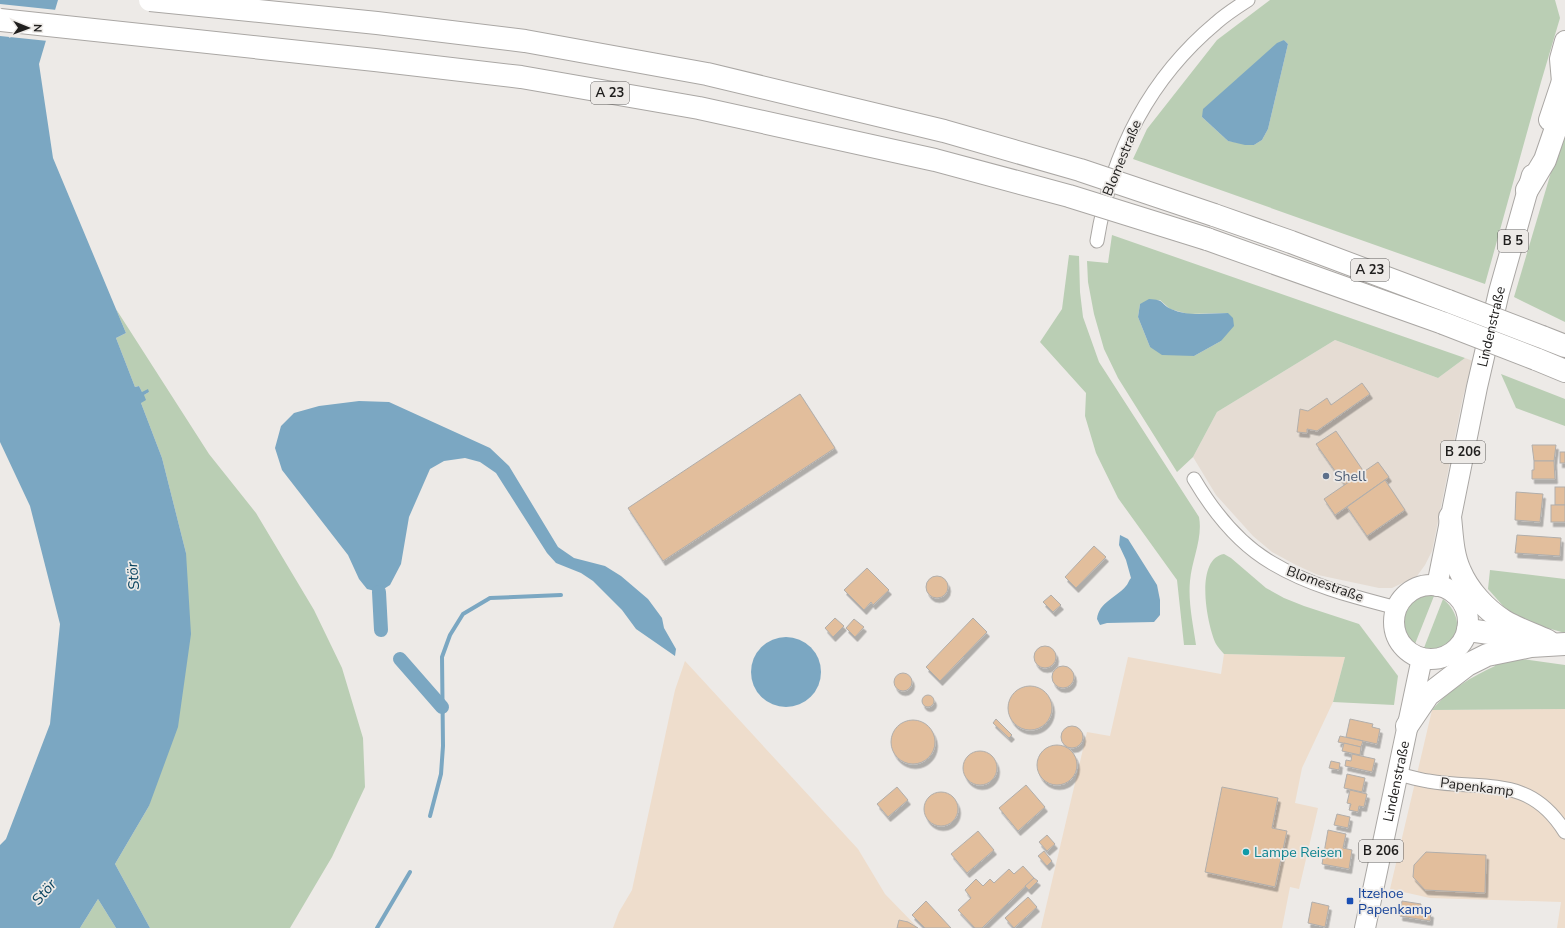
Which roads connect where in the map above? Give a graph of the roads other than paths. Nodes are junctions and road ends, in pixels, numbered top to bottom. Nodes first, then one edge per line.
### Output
1 (150, 0) edge
2 (1248, 0) edge
3 (0, 20) edge
4 (1565, 41) edge
5 (1564, 86) edge
6 (1527, 190) joint
7 (1097, 241) dead end
8 (1487, 346) joint
9 (1565, 346) edge
10 (1565, 371) edge
11 (1194, 479) dead end
12 (1450, 517) junction
13 (1437, 586) junction
14 (1397, 608) junction
15 (1468, 630) junction
16 (1559, 643) edge
17 (1422, 658) junction
18 (1407, 726) junction
19 (1398, 774) junction
20 (1565, 832) edge
21 (1364, 928) edge

1 - 9 highway, A 23, bridge
2 - 7 street, Blomestraße
3 - 10 highway, A 23, bridge
4 - 5 main road
5 - 6 highway
6 - 8 main road, Lindenstraße / B 5
8 - 12 main road, Lindenstraße / B 206
11 - 14 street, Blomestraße
12 - 13 main road, Lindenstraße / B 206
12 - 16 highway
13 - 14 main road
13 - 15 main road
14 - 17 main road
15 - 16 highway
15 - 17 main road
16 - 18 highway
17 - 18 main road, Lindenstraße / B 206
18 - 19 main road, Lindenstraße / B 206
19 - 20 street, Papenkamp
19 - 21 main road, Lindenstraße / B 206

